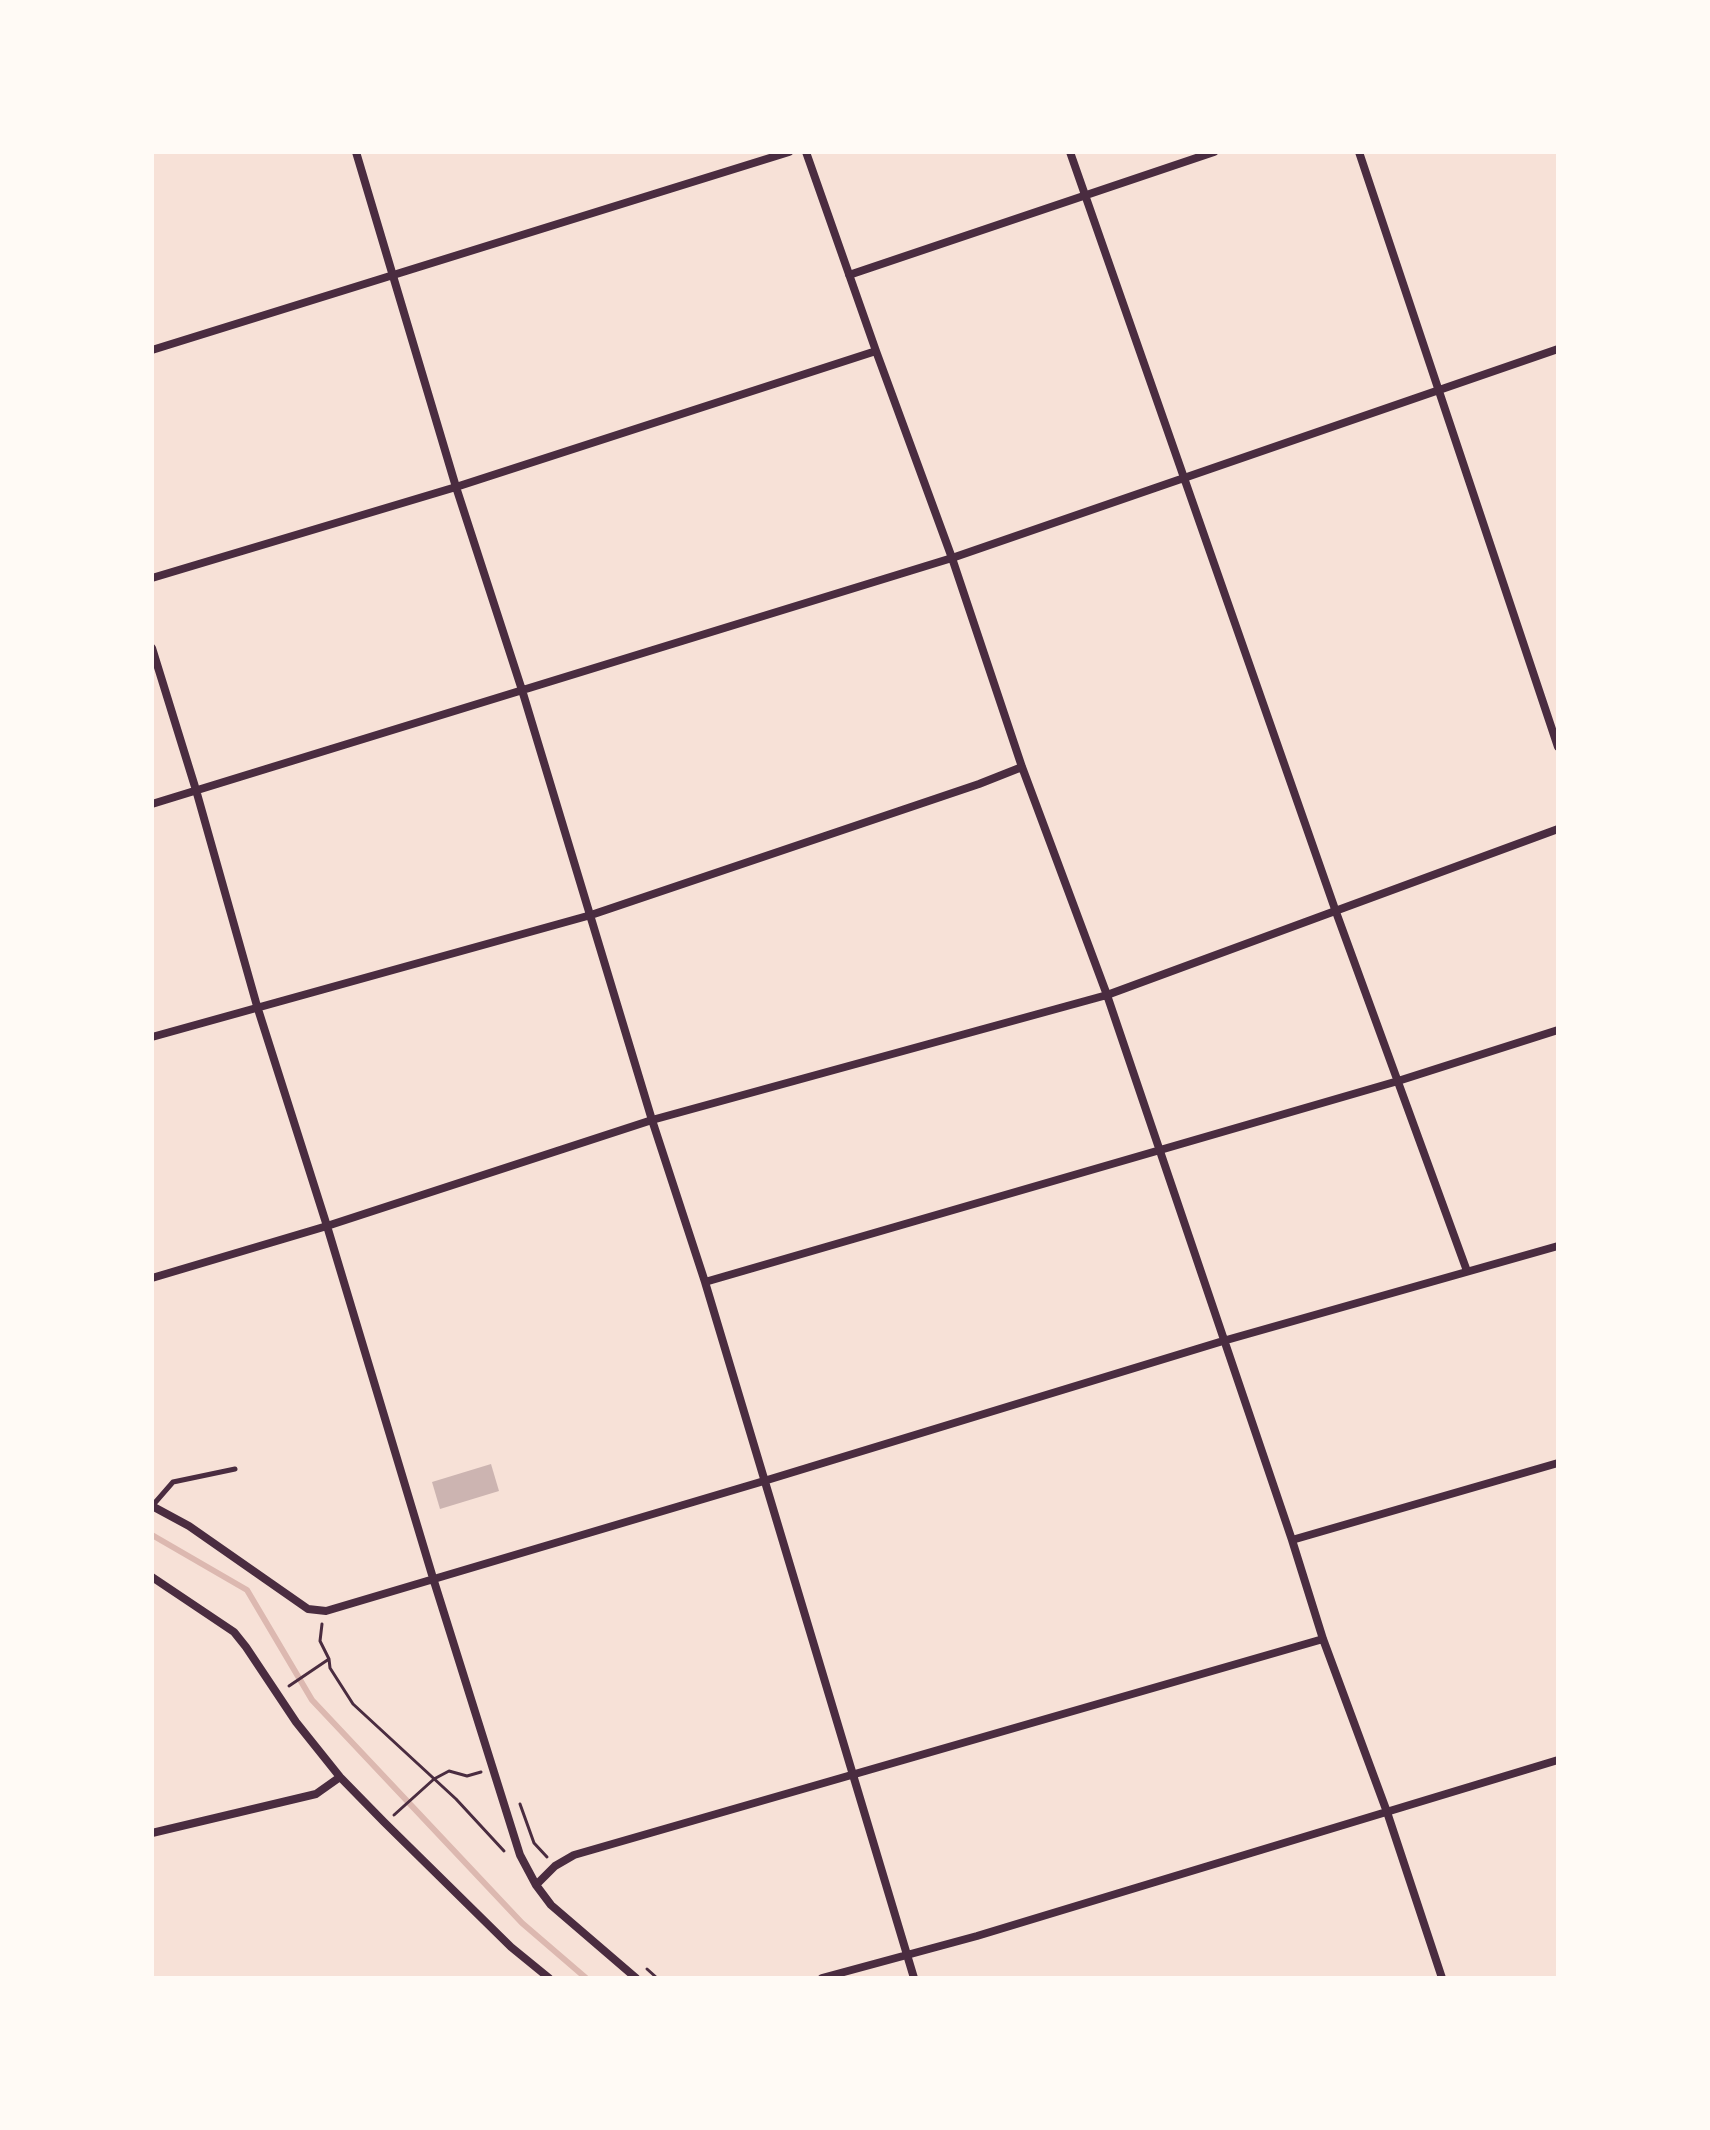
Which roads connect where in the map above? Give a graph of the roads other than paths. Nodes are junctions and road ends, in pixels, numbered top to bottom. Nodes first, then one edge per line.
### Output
1 (356, 152) edge
2 (789, 152) edge
3 (806, 152) edge
4 (1070, 152) edge
5 (1214, 152) edge
6 (1359, 152) edge
7 (1085, 196) junction
8 (849, 275) junction
9 (393, 276) junction
10 (1558, 349) edge
11 (152, 350) edge
12 (876, 351) junction
13 (1440, 390) junction
14 (1185, 479) junction
15 (456, 487) junction
16 (952, 558) junction
17 (152, 578) edge
18 (152, 648) edge
19 (522, 690) junction
20 (1558, 747) edge
21 (1022, 767) junction
22 (196, 790) junction
23 (152, 804) edge
24 (1558, 829) edge
25 (1336, 912) junction
26 (591, 915) junction
27 (1107, 995) junction
28 (257, 1006) junction
29 (1558, 1030) edge
30 (152, 1037) edge
31 (1398, 1081) junction
32 (652, 1120) junction
33 (1160, 1151) junction
34 (327, 1226) junction
35 (1558, 1246) edge
36 (1467, 1271) junction
37 (152, 1278) edge
38 (705, 1282) junction
39 (1223, 1341) junction
40 (1558, 1463) edge
41 (235, 1469) dead end
42 (764, 1481) junction
43 (152, 1506) edge
44 (1292, 1540) junction
45 (152, 1577) edge
46 (433, 1578) junction
47 (1323, 1639) junction
48 (1558, 1760) edge
49 (852, 1774) junction
50 (340, 1777) junction
51 (1387, 1812) junction
52 (152, 1833) edge
53 (536, 1885) junction
54 (908, 1955) junction
55 (549, 1978) edge
56 (636, 1978) edge
57 (822, 1978) edge
58 (914, 1978) edge
59 (1442, 1978) edge

1 - 9 street
2 - 9 street
3 - 8 street
4 - 7 street
5 - 7 street
6 - 13 street
7 - 8 street
7 - 14 street
8 - 12 street
9 - 11 street
9 - 15 street
10 - 13 street
12 - 15 street
12 - 16 street
13 - 14 street
13 - 20 street
14 - 16 street
14 - 25 street
15 - 17 street
15 - 19 street
16 - 19 street
16 - 21 street
18 - 22 street
19 - 22 street
19 - 26 street
21 - 26 street
21 - 27 street
22 - 23 street
22 - 28 street
24 - 25 street
25 - 27 street
25 - 31 street
26 - 28 street
26 - 32 street
27 - 32 street
27 - 33 street
28 - 30 street
28 - 34 street
29 - 31 street
31 - 33 street
31 - 36 street
32 - 34 street
32 - 38 street
33 - 38 street
33 - 39 street
34 - 37 street
34 - 46 street
35 - 36 street
36 - 39 street
38 - 42 street
39 - 42 street
39 - 44 street
40 - 44 street
41 - 43 lane
42 - 46 street
42 - 49 street
43 - 46 street
44 - 47 street
45 - 50 street
46 - 53 street
47 - 49 street
47 - 51 street
48 - 51 street
49 - 53 street
49 - 54 street
50 - 52 street
50 - 55 street
51 - 54 street
51 - 59 street
53 - 56 street
54 - 57 street
54 - 58 street

